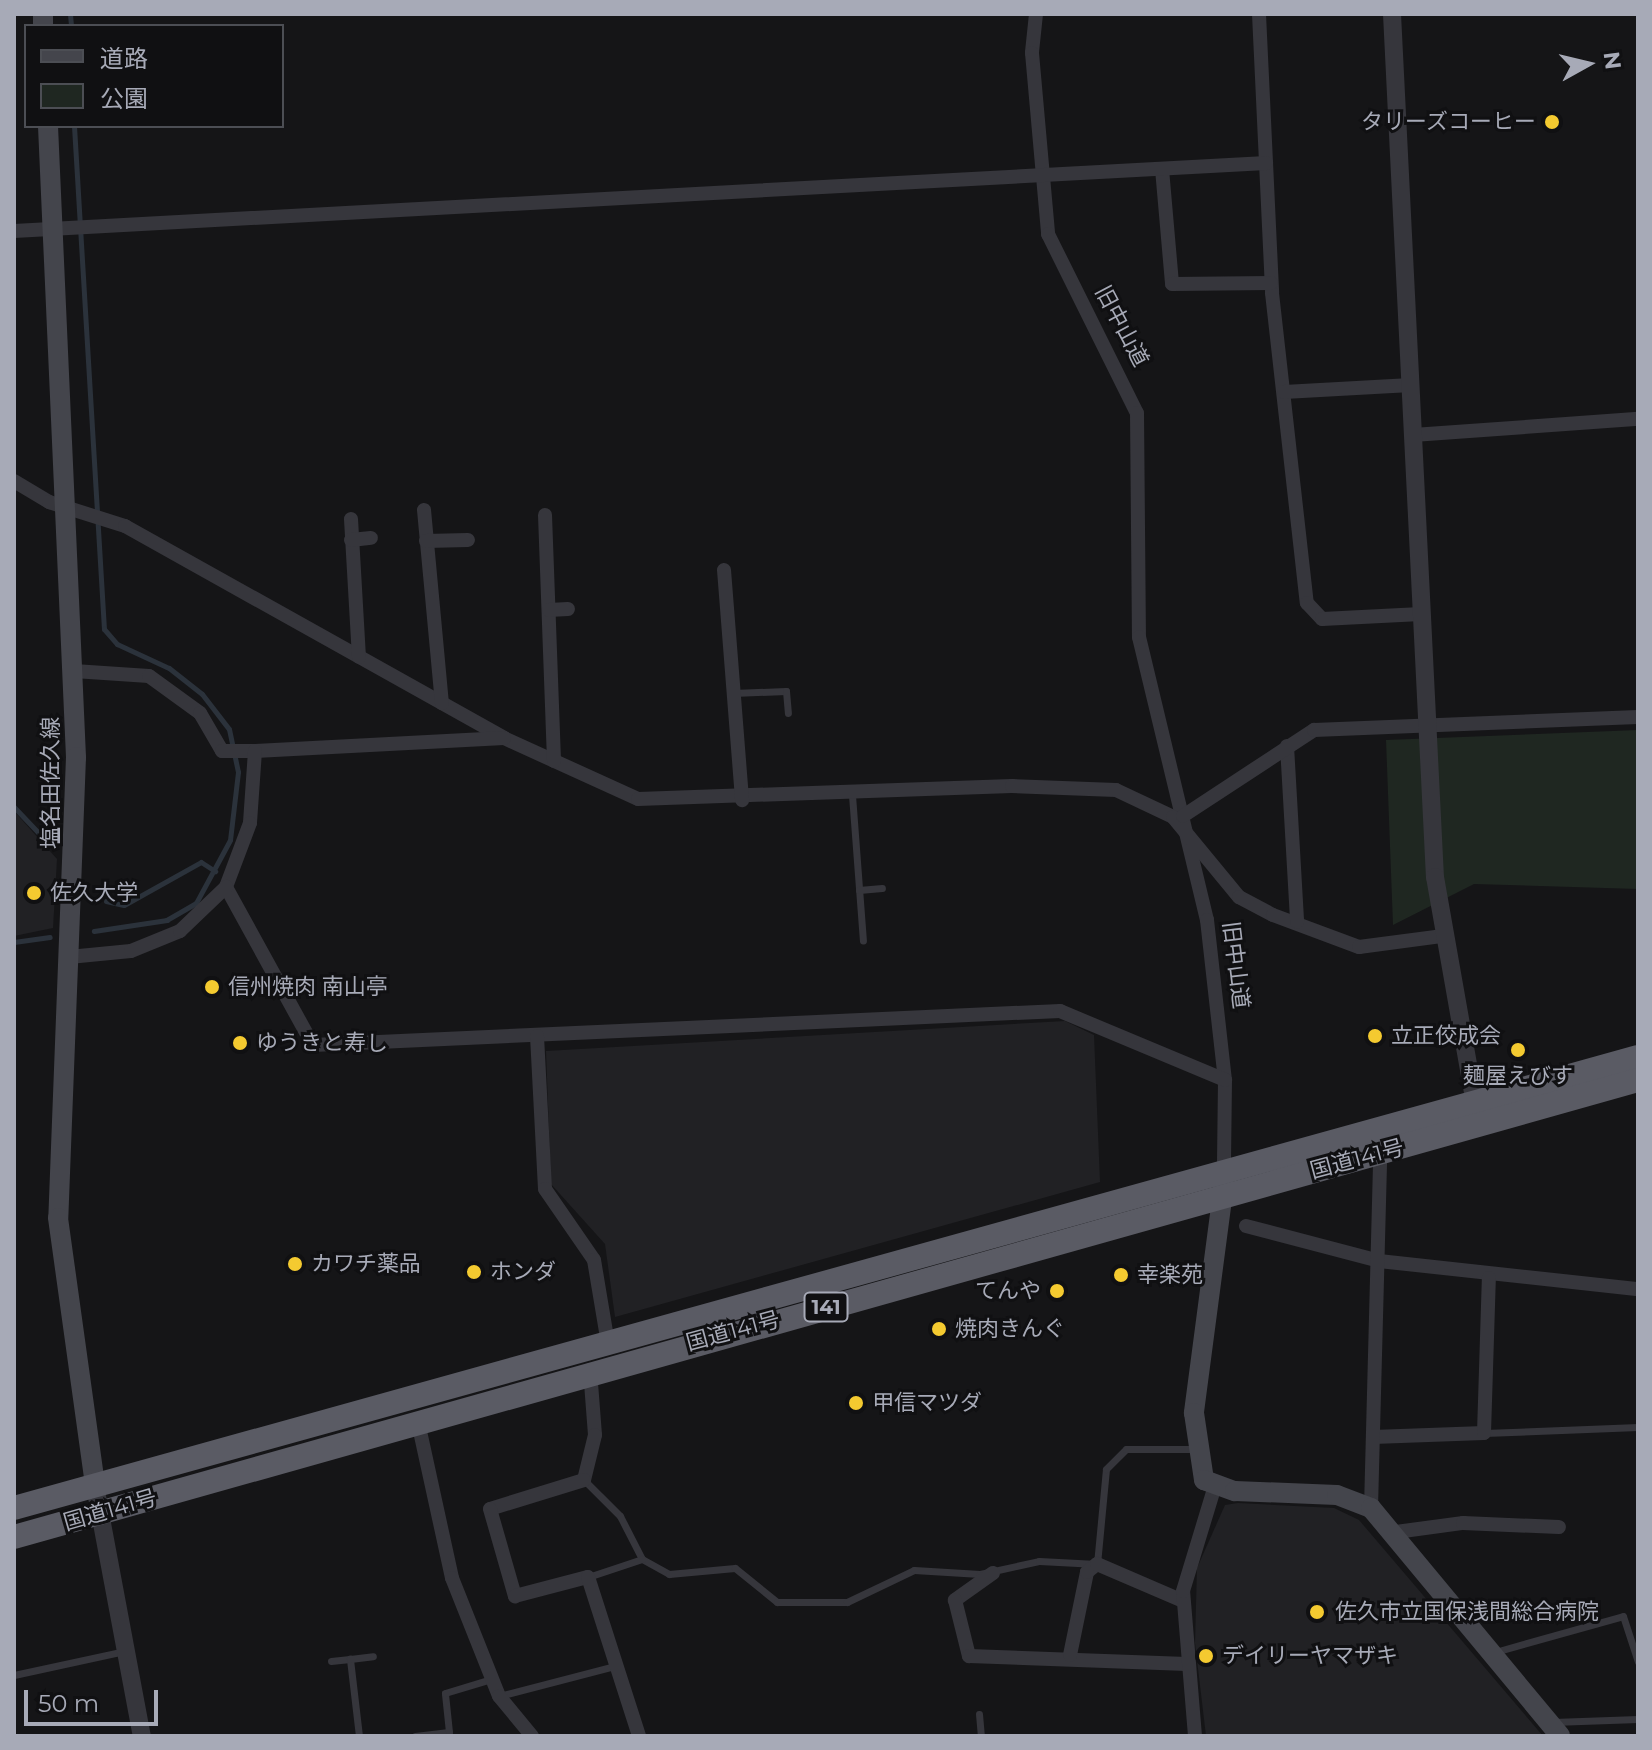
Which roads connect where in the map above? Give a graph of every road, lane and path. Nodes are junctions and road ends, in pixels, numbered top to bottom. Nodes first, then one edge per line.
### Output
1 (1036, 14) edge
2 (1259, 14) edge
3 (1392, 14) edge
4 (48, 128) edge
5 (1266, 163) junction
6 (1162, 169) junction
7 (1040, 175) junction
8 (54, 228) junction
9 (14, 231) edge
10 (1271, 283) junction
11 (1411, 385) junction
12 (1284, 392) junction
13 (1638, 419) edge
14 (1413, 435) junction
15 (14, 481) edge
16 (424, 510) dead end
17 (85, 514) junction
18 (545, 515) dead end
19 (351, 519) dead end
20 (371, 538) dead end
21 (351, 540) junction
22 (468, 540) dead end
23 (426, 541) junction
24 (724, 570) dead end
25 (568, 609) dead end
26 (549, 610) junction
27 (1421, 614) junction
28 (359, 657) junction
29 (74, 671) junction
30 (733, 693) junction
31 (442, 703) junction
32 (788, 713) dead end
33 (1638, 717) edge
34 (1426, 725) junction
35 (504, 738) junction
36 (1287, 746) junction
37 (251, 751) junction
38 (554, 761) junction
39 (852, 795) junction
40 (742, 800) junction
41 (1183, 816) junction
42 (1187, 832) junction
43 (226, 887) junction
44 (882, 888) dead end
45 (859, 890) junction
46 (1297, 922) junction
47 (1443, 936) junction
48 (863, 941) dead end
49 (69, 957) junction
50 (537, 1036) junction
51 (1638, 1057) edge
52 (1225, 1080) junction
53 (1638, 1080) edge
54 (1474, 1101) junction
55 (1480, 1125) junction
56 (1380, 1154) junction
57 (1224, 1168) junction
58 (1223, 1196) junction
59 (1246, 1226) dead end
60 (1379, 1261) junction
61 (1489, 1278) junction
62 (1638, 1289) edge
63 (608, 1344) junction
64 (590, 1369) junction
65 (418, 1422) junction
66 (1638, 1427) edge
67 (1484, 1433) junction
68 (1373, 1437) junction
69 (1196, 1449) junction
70 (584, 1480) junction
71 (95, 1486) junction
72 (1214, 1489) junction
73 (14, 1508) edge
74 (1371, 1508) junction
75 (101, 1513) junction
76 (1559, 1527) dead end
77 (1396, 1532) junction
78 (14, 1537) edge
79 (642, 1559) junction
80 (1097, 1564) junction
81 (993, 1573) junction
82 (588, 1577) junction
83 (1183, 1601) junction
84 (126, 1651) junction
85 (1493, 1653) junction
86 (1070, 1655) junction
87 (373, 1656) dead end
88 (350, 1659) junction
89 (331, 1661) dead end
90 (1638, 1662) edge
91 (1187, 1664) junction
92 (611, 1667) junction
93 (14, 1675) edge
94 (491, 1679) junction
95 (499, 1696) junction
96 (979, 1714) dead end
97 (1638, 1719) edge
98 (1555, 1729) edge
99 (415, 1735) edge
100 (142, 1736) edge
101 (359, 1736) edge
102 (405, 1736) edge
103 (532, 1736) edge
104 (639, 1736) edge
105 (981, 1736) edge
106 (1195, 1736) edge

1 - 7 street, 旧中山道
2 - 5 street
3 - 11 street
4 - 8 main road, 塩名田佐久線
5 - 6 street
5 - 10 street
6 - 7 street
6 - 10 street
7 - 8 street
7 - 41 street, 旧中山道
8 - 9 street
8 - 17 main road, 塩名田佐久線
10 - 12 street
11 - 12 street
11 - 14 street
12 - 27 street
13 - 14 street
14 - 27 street
15 - 17 street
16 - 23 street
17 - 28 street
17 - 29 main road, 塩名田佐久線
18 - 26 street
19 - 21 street
20 - 21 street
21 - 28 street
22 - 23 street
23 - 31 street
24 - 30 street
25 - 26 street
26 - 38 street
27 - 34 street
28 - 31 street
29 - 37 street
29 - 49 main road, 塩名田佐久線
30 - 32 lane
30 - 40 street
31 - 35 street
33 - 34 street
34 - 36 street
34 - 47 street
35 - 37 street
35 - 38 street
36 - 41 street
36 - 46 street
37 - 43 street
38 - 40 street
39 - 40 street
39 - 42 street
39 - 45 lane
41 - 42 street, 旧中山道
42 - 46 street
42 - 52 street, 旧中山道
43 - 49 street
43 - 50 street
44 - 45 lane
45 - 48 lane
46 - 47 street
47 - 54 street
49 - 71 main road, 塩名田佐久線
50 - 52 street
50 - 63 street
51 - 54 highway, 国道141号 / 141
52 - 57 street, 旧中山道
53 - 55 highway, 国道141号 / 141
54 - 55 street
54 - 57 highway, 国道141号 / 141
55 - 56 highway, 国道141号 / 141
56 - 58 highway, 国道141号 / 141
56 - 60 street
57 - 58 main road, 旧中山道
57 - 63 highway, 国道141号 / 141
58 - 64 highway, 国道141号 / 141
58 - 69 main road, 旧中山道
59 - 60 street
60 - 61 street
60 - 68 street
61 - 62 street
61 - 67 street
63 - 71 highway, 国道141号 / 141
64 - 65 highway, 国道141号 / 141
64 - 70 street
65 - 75 highway, 国道141号 / 141
65 - 94 street
66 - 67 lane
67 - 68 street
68 - 74 street
69 - 72 main road
69 - 80 lane
70 - 79 lane
70 - 82 street
71 - 73 highway, 国道141号 / 141
71 - 75 street
72 - 74 main road
72 - 83 street
74 - 77 main road
75 - 78 highway, 国道141号 / 141
75 - 84 street
76 - 77 street
77 - 85 main road
79 - 81 lane
79 - 82 lane
80 - 81 lane
80 - 83 street
80 - 86 street
81 - 86 street
82 - 92 street
83 - 91 street
84 - 93 lane
84 - 100 street
85 - 90 lane
85 - 98 main road
86 - 91 street
87 - 88 lane
88 - 89 lane
88 - 101 lane
91 - 106 street
92 - 95 lane
92 - 104 street
94 - 95 street
94 - 99 lane
95 - 103 street
96 - 105 lane
97 - 98 lane
99 - 102 lane

